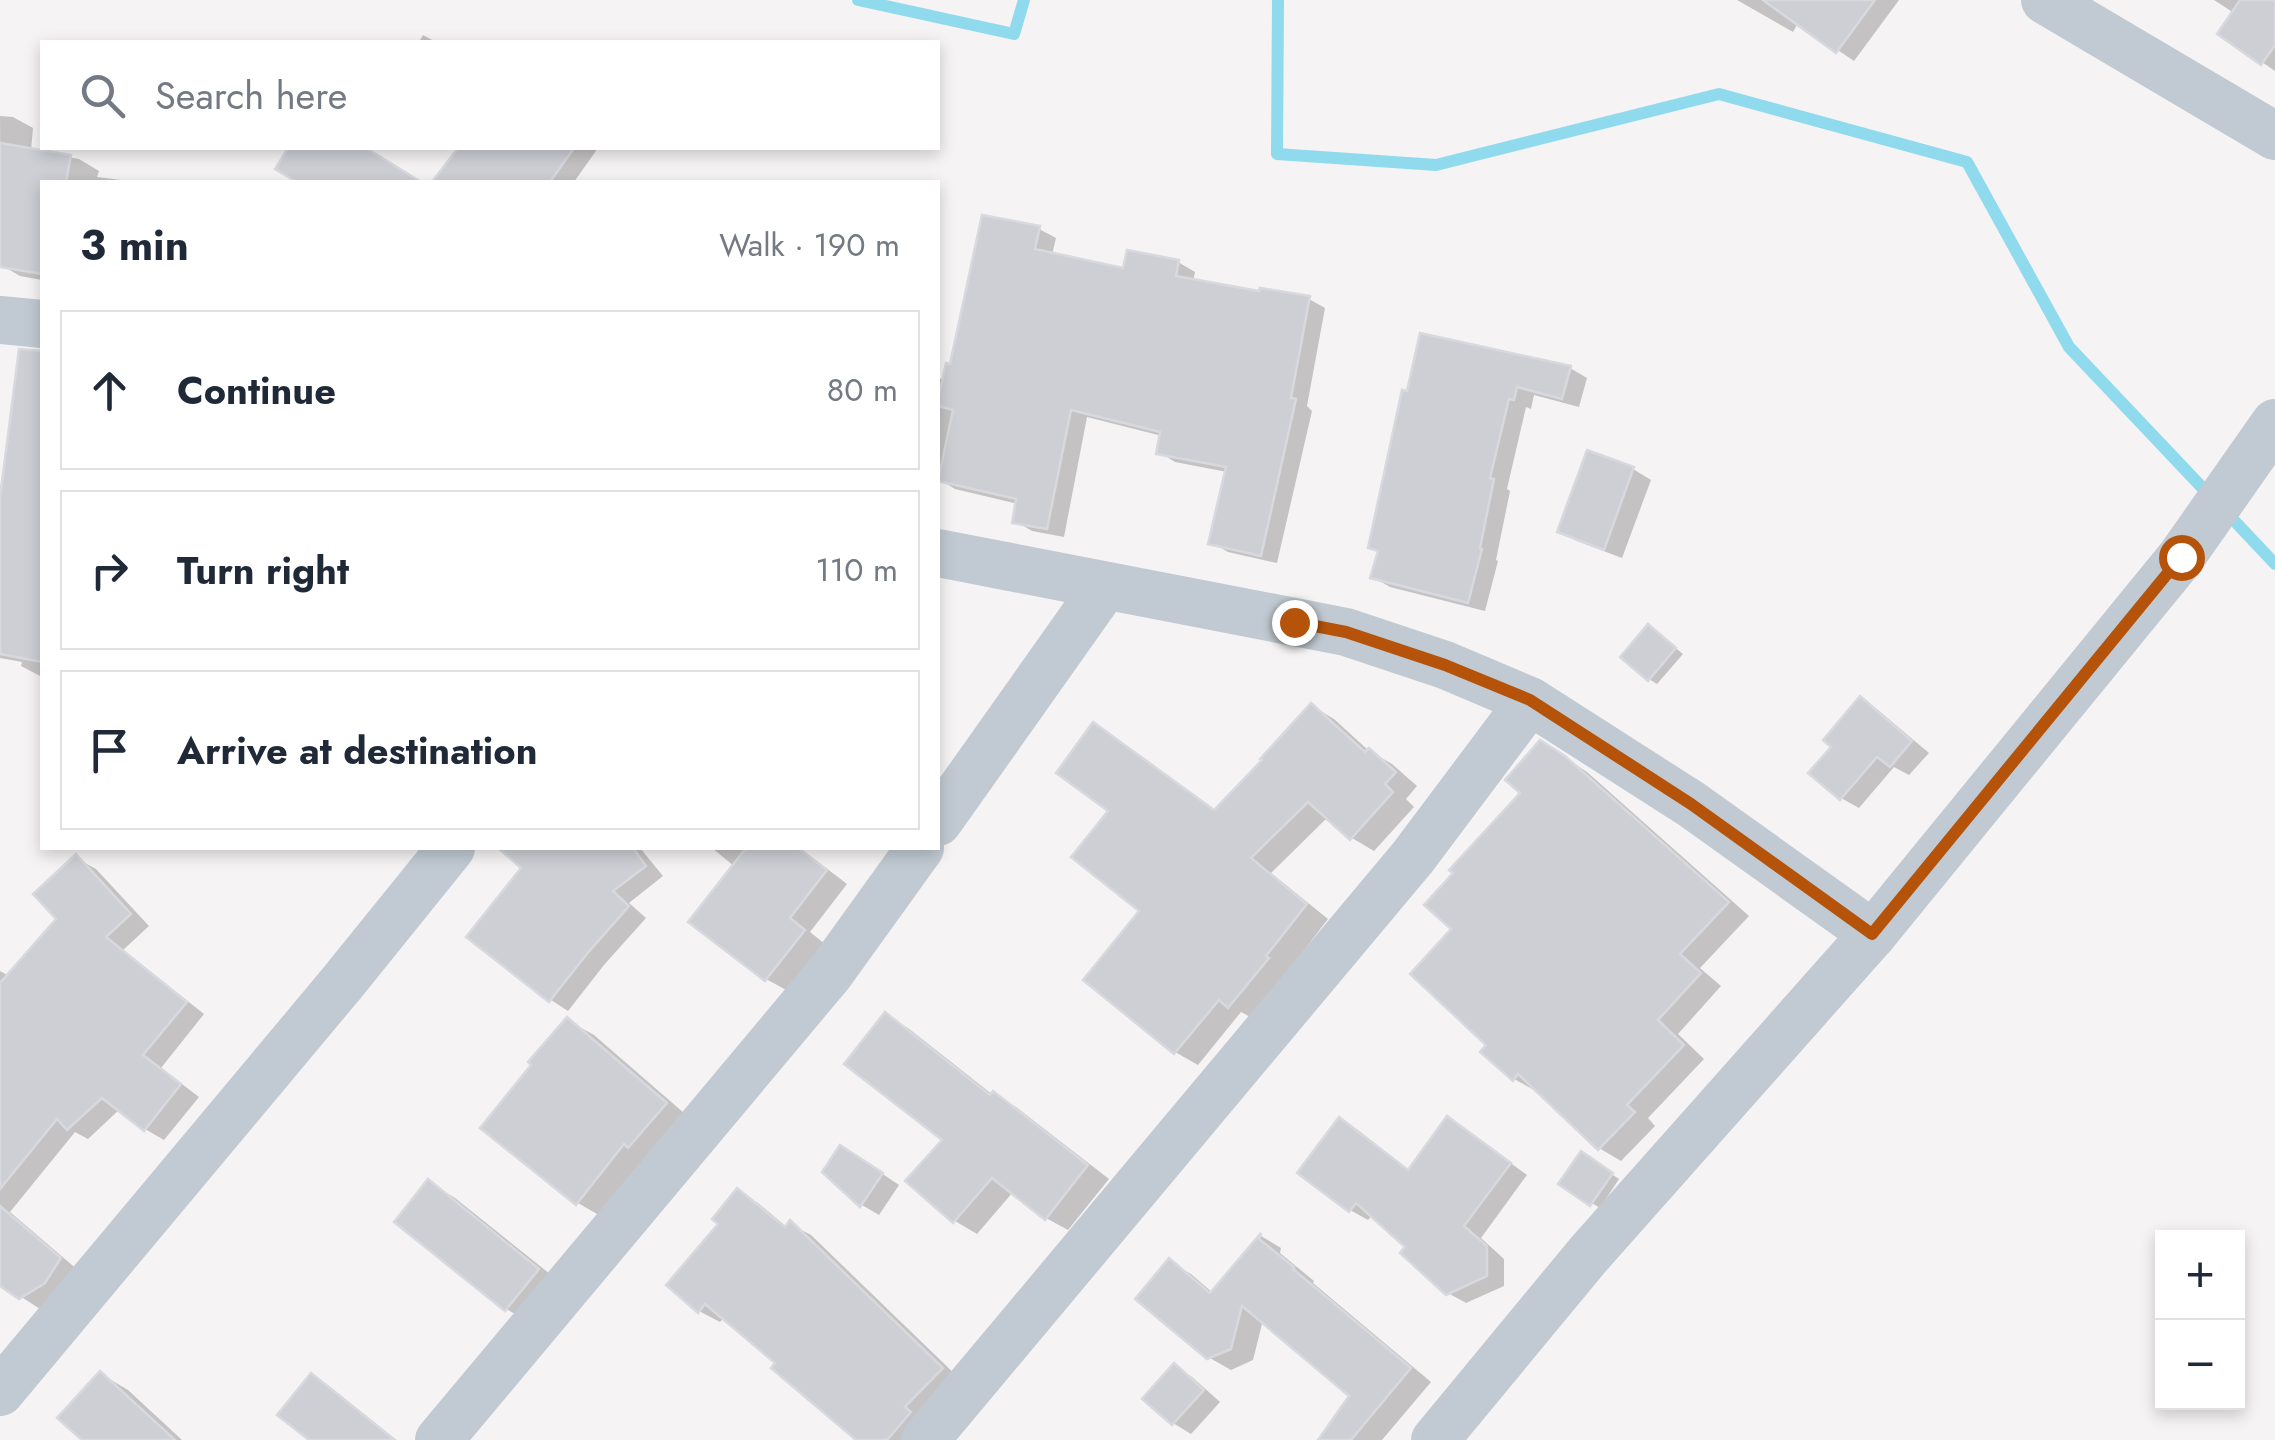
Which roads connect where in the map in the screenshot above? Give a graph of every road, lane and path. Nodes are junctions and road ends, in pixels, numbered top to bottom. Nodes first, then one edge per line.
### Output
1 (2045, 0) edge
2 (2275, 136) edge
3 (0, 320) edge
4 (40, 324) edge
5 (2275, 423) edge
6 (940, 553) edge
7 (1105, 586) junction
8 (1530, 700) junction
9 (940, 819) edge
10 (449, 850) edge
11 (919, 850) edge
12 (1872, 934) junction
13 (3, 1381) edge
14 (440, 1440) edge
15 (925, 1440) edge
16 (1436, 1440) edge

1 - 2 street
3 - 4 street
5 - 12 street
6 - 7 street
7 - 8 street
7 - 9 street
8 - 12 street
8 - 15 street
10 - 13 street
11 - 14 street
12 - 16 street

